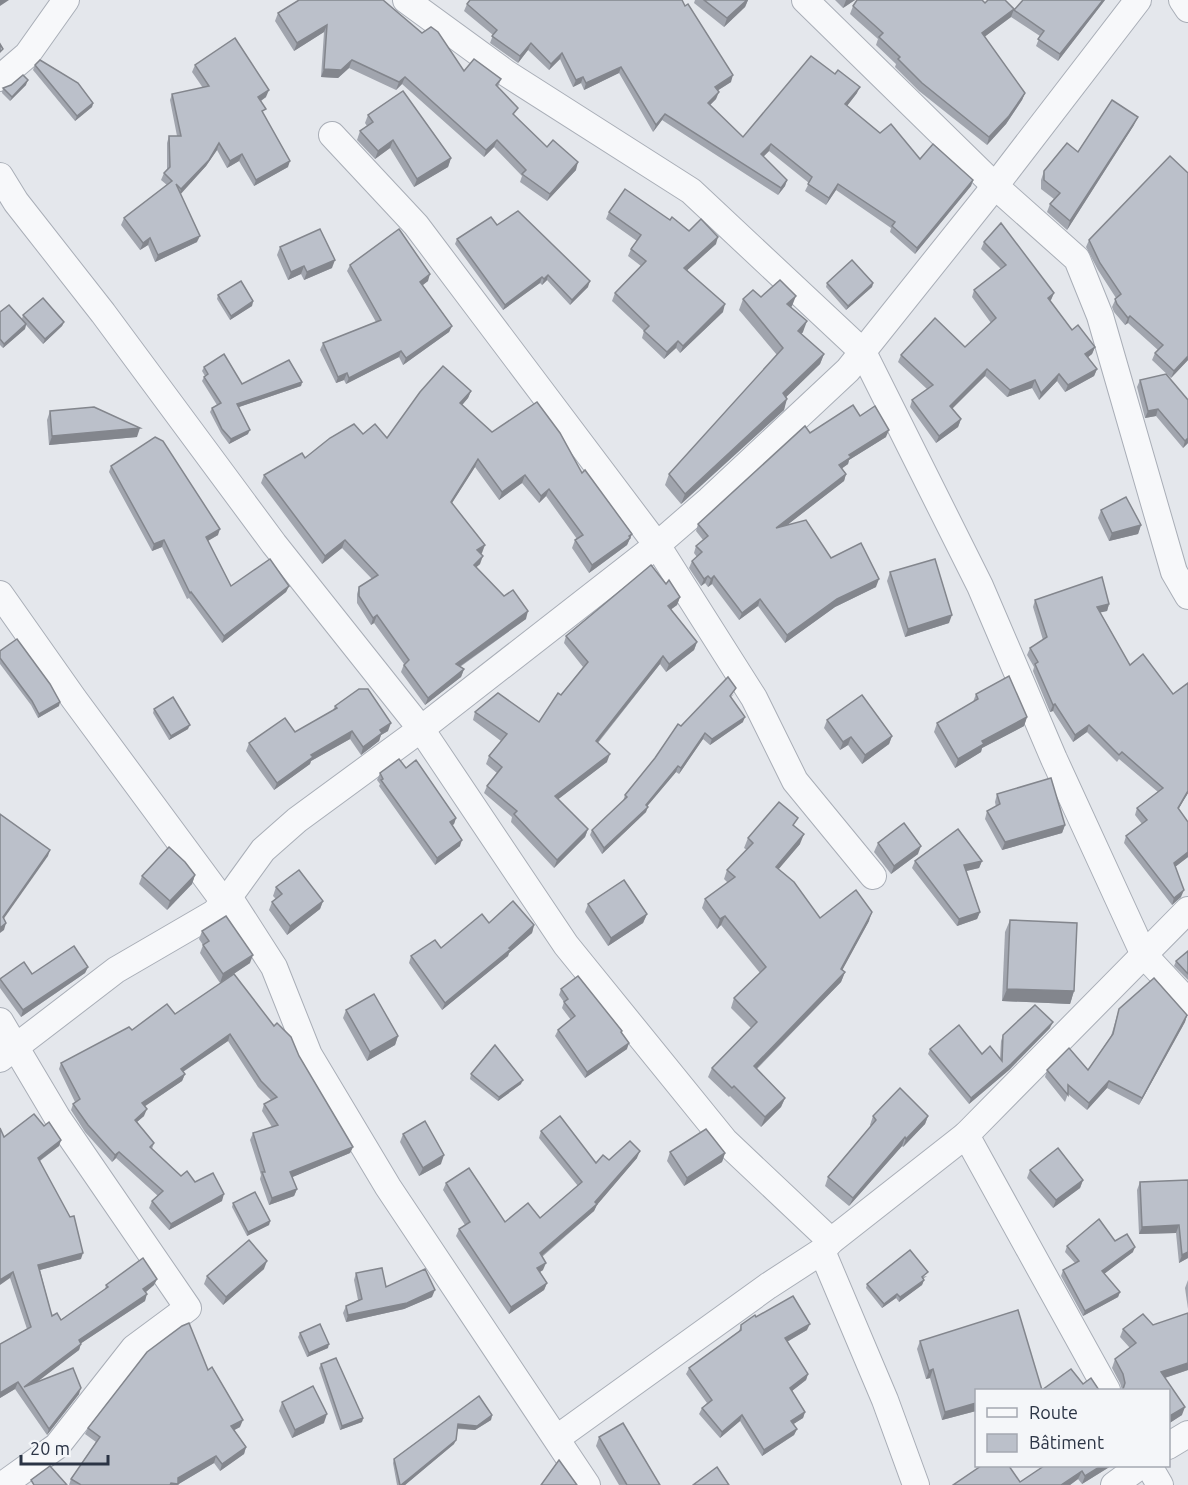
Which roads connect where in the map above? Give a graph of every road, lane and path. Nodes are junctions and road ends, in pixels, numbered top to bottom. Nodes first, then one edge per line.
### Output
1 (66, 0) edge
2 (406, 0) edge
3 (805, 0) edge
4 (1138, 0) edge
5 (1182, 0) edge
6 (1188, 9) edge
7 (0, 78) edge
8 (332, 135) dead end
9 (0, 176) edge
10 (995, 186) junction
11 (863, 352) junction
12 (657, 545) junction
13 (0, 594) edge
14 (1188, 596) edge
15 (421, 729) junction
16 (873, 876) dead end
17 (226, 900) junction
18 (1188, 910) edge
19 (1144, 955) junction
20 (1188, 1002) edge
21 (0, 1021) edge
22 (8, 1053) edge
23 (966, 1135) junction
24 (826, 1246) junction
25 (1106, 1389) edge
26 (1188, 1434) edge
27 (557, 1438) junction
28 (1170, 1445) edge
29 (1139, 1467) edge
30 (1150, 1467) edge
31 (3, 1482) edge
32 (587, 1485) edge
33 (916, 1485) edge
34 (1114, 1485) edge
35 (1161, 1485) edge

1 - 7 street
2 - 11 street
3 - 10 street
4 - 10 street
5 - 6 street
8 - 12 street
9 - 15 street
10 - 11 street
10 - 14 street
11 - 12 street
11 - 19 street
12 - 15 street
12 - 16 street
13 - 17 street
15 - 17 street
15 - 24 street
17 - 22 street
17 - 27 street
18 - 19 street
19 - 20 street
19 - 23 street
21 - 22 street
22 - 31 street
23 - 24 street
23 - 25 street
24 - 27 street
24 - 33 street
26 - 28 street
27 - 32 street
29 - 34 street
30 - 35 street

